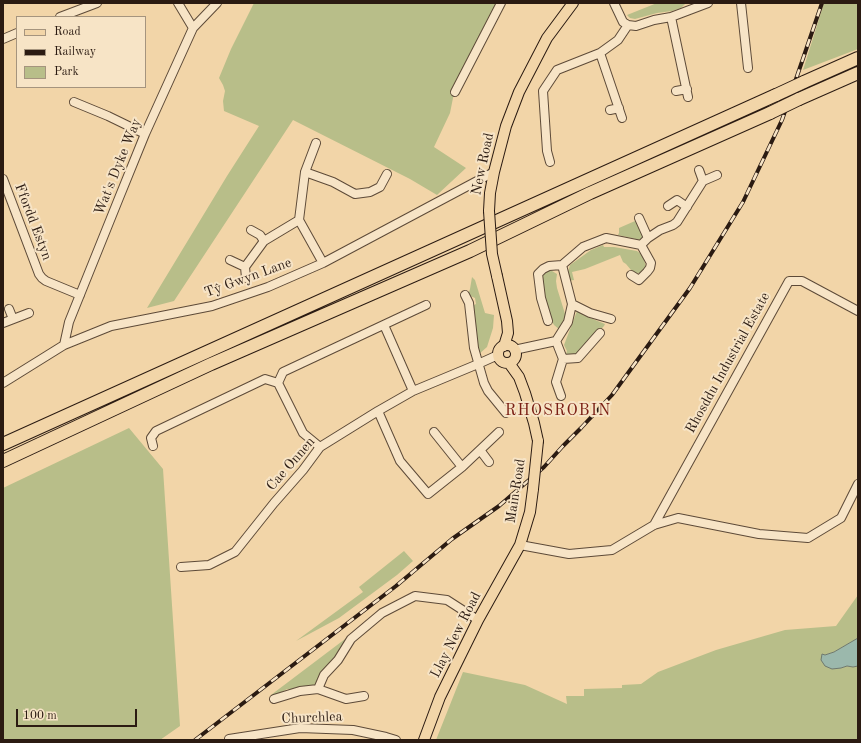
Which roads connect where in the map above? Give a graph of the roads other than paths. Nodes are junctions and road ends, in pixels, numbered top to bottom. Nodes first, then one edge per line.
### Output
1 (97, 3) edge
2 (178, 3) edge
3 (217, 3) edge
4 (501, 3) edge
5 (573, 3) edge
6 (614, 3) edge
7 (708, 3) edge
8 (740, 3) edge
9 (691, 6) edge
10 (63, 16) edge
11 (671, 17) junction
12 (628, 25) junction
13 (193, 28) junction
14 (16, 33) edge
15 (3, 39) edge
16 (600, 53) junction
17 (858, 58) edge
18 (748, 68) dead end
19 (858, 73) edge
20 (676, 91) dead end
21 (456, 92) dead end
22 (74, 102) dead end
23 (618, 108) junction
24 (610, 110) dead end
25 (622, 118) dead end
26 (145, 134) junction
27 (316, 143) dead end
28 (550, 162) dead end
29 (699, 170) dead end
30 (305, 172) junction
31 (494, 172) junction
32 (387, 174) dead end
33 (717, 175) dead end
34 (3, 179) edge
35 (703, 181) junction
36 (668, 206) dead end
37 (686, 207) junction
38 (639, 218) dead end
39 (298, 220) junction
40 (252, 230) dead end
41 (648, 238) junction
42 (264, 241) junction
43 (641, 245) junction
44 (230, 260) dead end
45 (323, 262) junction
46 (562, 265) junction
47 (245, 267) junction
48 (631, 275) dead end
49 (246, 278) dead end
50 (465, 294) dead end
51 (80, 295) junction
52 (572, 304) junction
53 (426, 305) dead end
54 (9, 309) dead end
55 (858, 311) edge
56 (29, 313) dead end
57 (611, 318) dead end
58 (13, 319) junction
59 (548, 321) dead end
60 (3, 323) edge
61 (384, 325) junction
62 (600, 333) dead end
63 (556, 341) junction
64 (64, 345) junction
65 (504, 346) junction
66 (514, 350) junction
67 (498, 355) junction
68 (563, 359) junction
69 (509, 363) junction
70 (478, 364) junction
71 (3, 383) edge
72 (278, 383) junction
73 (413, 391) junction
74 (561, 396) dead end
75 (378, 411) junction
76 (506, 413) dead end
77 (434, 432) dead end
78 (499, 432) dead end
79 (3, 444) edge
80 (152, 446) dead end
81 (320, 447) junction
82 (480, 450) junction
83 (3, 461) edge
84 (489, 462) dead end
85 (462, 467) junction
86 (858, 484) edge
87 (654, 525) junction
88 (520, 545) junction
89 (181, 568) dead end
90 (478, 620) junction
91 (318, 689) junction
92 (364, 696) dead end
93 (274, 699) dead end
94 (228, 739) dead end
95 (396, 740) edge
96 (424, 740) edge

1 - 10 street
2 - 13 street
3 - 13 street, Wat's Dyke Way
4 - 21 street
5 - 31 main road, New Road
6 - 12 street
7 - 9 street
8 - 18 street
9 - 11 street
11 - 12 street
11 - 20 street
12 - 16 street
13 - 26 street, Wat's Dyke Way
14 - 15 street
16 - 23 street
16 - 28 street
17 - 79 highway, bridge
19 - 83 highway, bridge
22 - 26 street
23 - 24 street
23 - 25 street
26 - 51 street, Wat's Dyke Way
27 - 30 street
29 - 35 street
30 - 32 street
30 - 39 street
31 - 45 street, Tŷ Gwyn Lane
31 - 65 main road, New Road, bridge
33 - 35 street
34 - 51 street, Ffordd Estyn
35 - 37 street
36 - 37 street
37 - 41 street
38 - 41 street
39 - 42 street
39 - 45 street
40 - 42 street
41 - 43 street
42 - 47 street
43 - 46 street
43 - 48 street
44 - 47 street
45 - 64 street, Tŷ Gwyn Lane
46 - 52 street
46 - 59 street
47 - 49 street
50 - 70 street
51 - 64 street, Wat's Dyke Way
52 - 57 street
52 - 63 street
53 - 61 street
54 - 58 street
55 - 87 street, Rhosddu Industrial Estate
56 - 58 street
58 - 60 street
61 - 72 street
61 - 73 street
62 - 68 street
63 - 66 street
63 - 68 street
64 - 71 street, Tŷ Gwyn Lane
65 - 66 main road
65 - 67 main road, New Road
66 - 69 main road
67 - 69 main road
67 - 70 street, Cae Onnen
68 - 74 street
69 - 88 main road, Main Road, bridge
70 - 73 street, Cae Onnen
70 - 76 street
72 - 80 street
72 - 81 street
73 - 75 street, Cae Onnen
75 - 81 street, Cae Onnen
75 - 85 street
77 - 85 street
78 - 82 street
81 - 89 street, Cae Onnen
82 - 84 street
82 - 85 street
86 - 87 street
87 - 88 street
88 - 90 main road, Llay New Road
90 - 91 street
90 - 96 main road, Llay New Road
91 - 92 street
91 - 93 street
94 - 95 street, Churchlea

